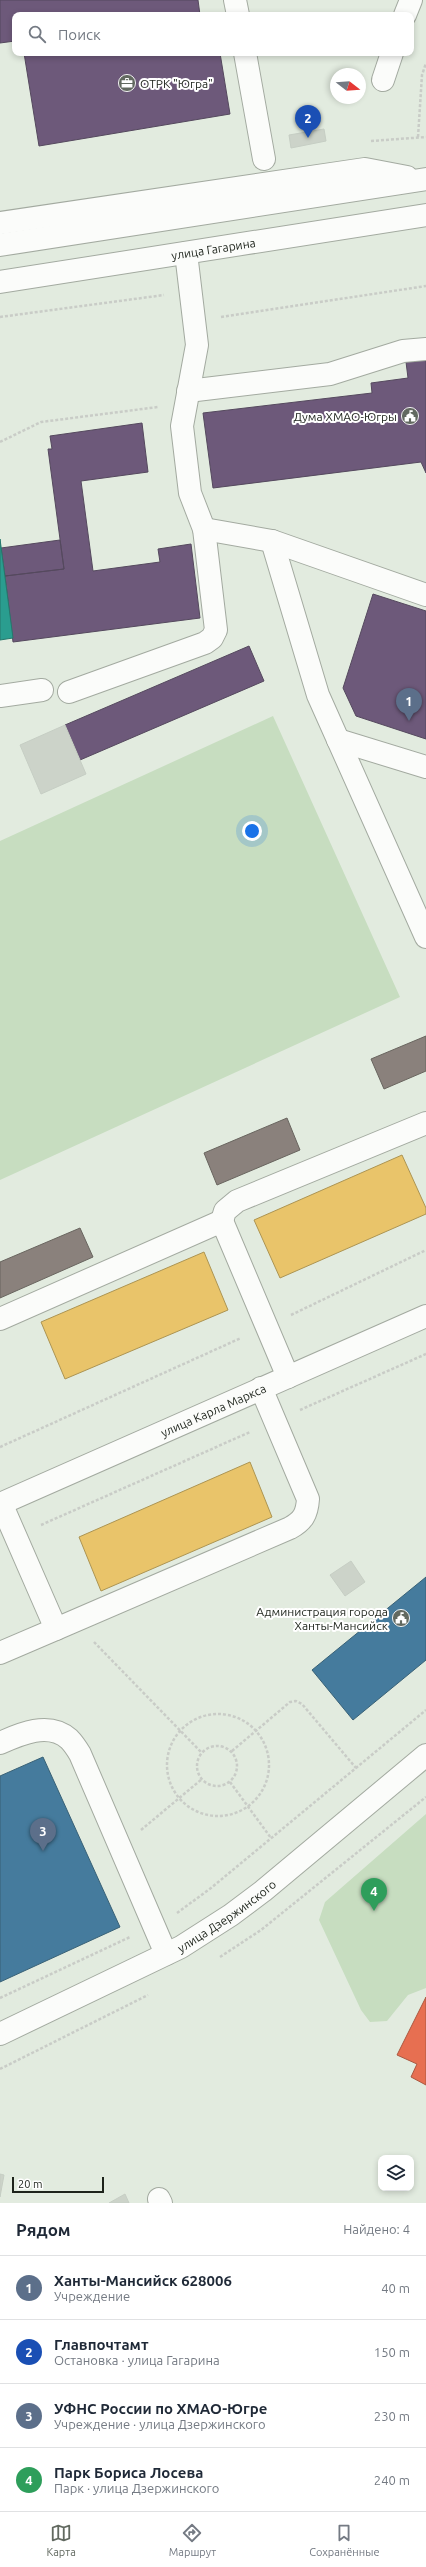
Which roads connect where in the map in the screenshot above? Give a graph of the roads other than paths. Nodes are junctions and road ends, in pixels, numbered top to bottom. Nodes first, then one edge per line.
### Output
1 (235, 0) edge
2 (411, 0) edge
3 (237, 12) edge
4 (406, 12) edge
5 (246, 56) edge
6 (391, 56) edge
7 (383, 80) dead end
8 (264, 159) dead end
9 (425, 180) edge
10 (426, 215) edge
11 (166, 220) junction
12 (0, 222) edge
13 (0, 244) edge
14 (186, 253) junction
15 (0, 282) edge
16 (426, 348) edge
17 (187, 397) junction
18 (204, 529) junction
19 (272, 542) junction
20 (426, 595) edge
21 (42, 690) dead end
22 (69, 692) dead end
23 (0, 696) edge
24 (338, 740) junction
25 (426, 767) edge
26 (426, 938) edge
27 (426, 1123) edge
28 (222, 1221) junction
29 (426, 1316) edge
30 (0, 1319) edge
31 (288, 1376) junction
32 (262, 1388) junction
33 (0, 1504) edge
34 (65, 1625) junction
35 (0, 1653) edge
36 (0, 1743) edge
37 (426, 1755) edge
38 (166, 1954) junction
39 (0, 2034) edge

1 - 3 main road
2 - 4 main road
5 - 8 main road
6 - 7 main road
9 - 11 main road
9 - 12 main road
10 - 14 main road, улица Гагарина
11 - 12 main road
11 - 13 main road
14 - 15 main road, улица Гагарина
14 - 17 main road
16 - 17 main road
17 - 18 main road
18 - 19 main road
18 - 22 main road
19 - 20 main road
19 - 24 main road
21 - 23 main road
24 - 25 main road
24 - 26 main road
27 - 28 main road
28 - 30 main road
28 - 31 main road
29 - 31 main road, улица Карла Маркса
31 - 32 main road, улица Карла Маркса
32 - 33 main road, улица Карла Маркса
32 - 34 main road
33 - 34 main road
34 - 35 main road
36 - 38 main road
37 - 38 main road, улица Дзержинского
38 - 39 main road, улица Дзержинского

